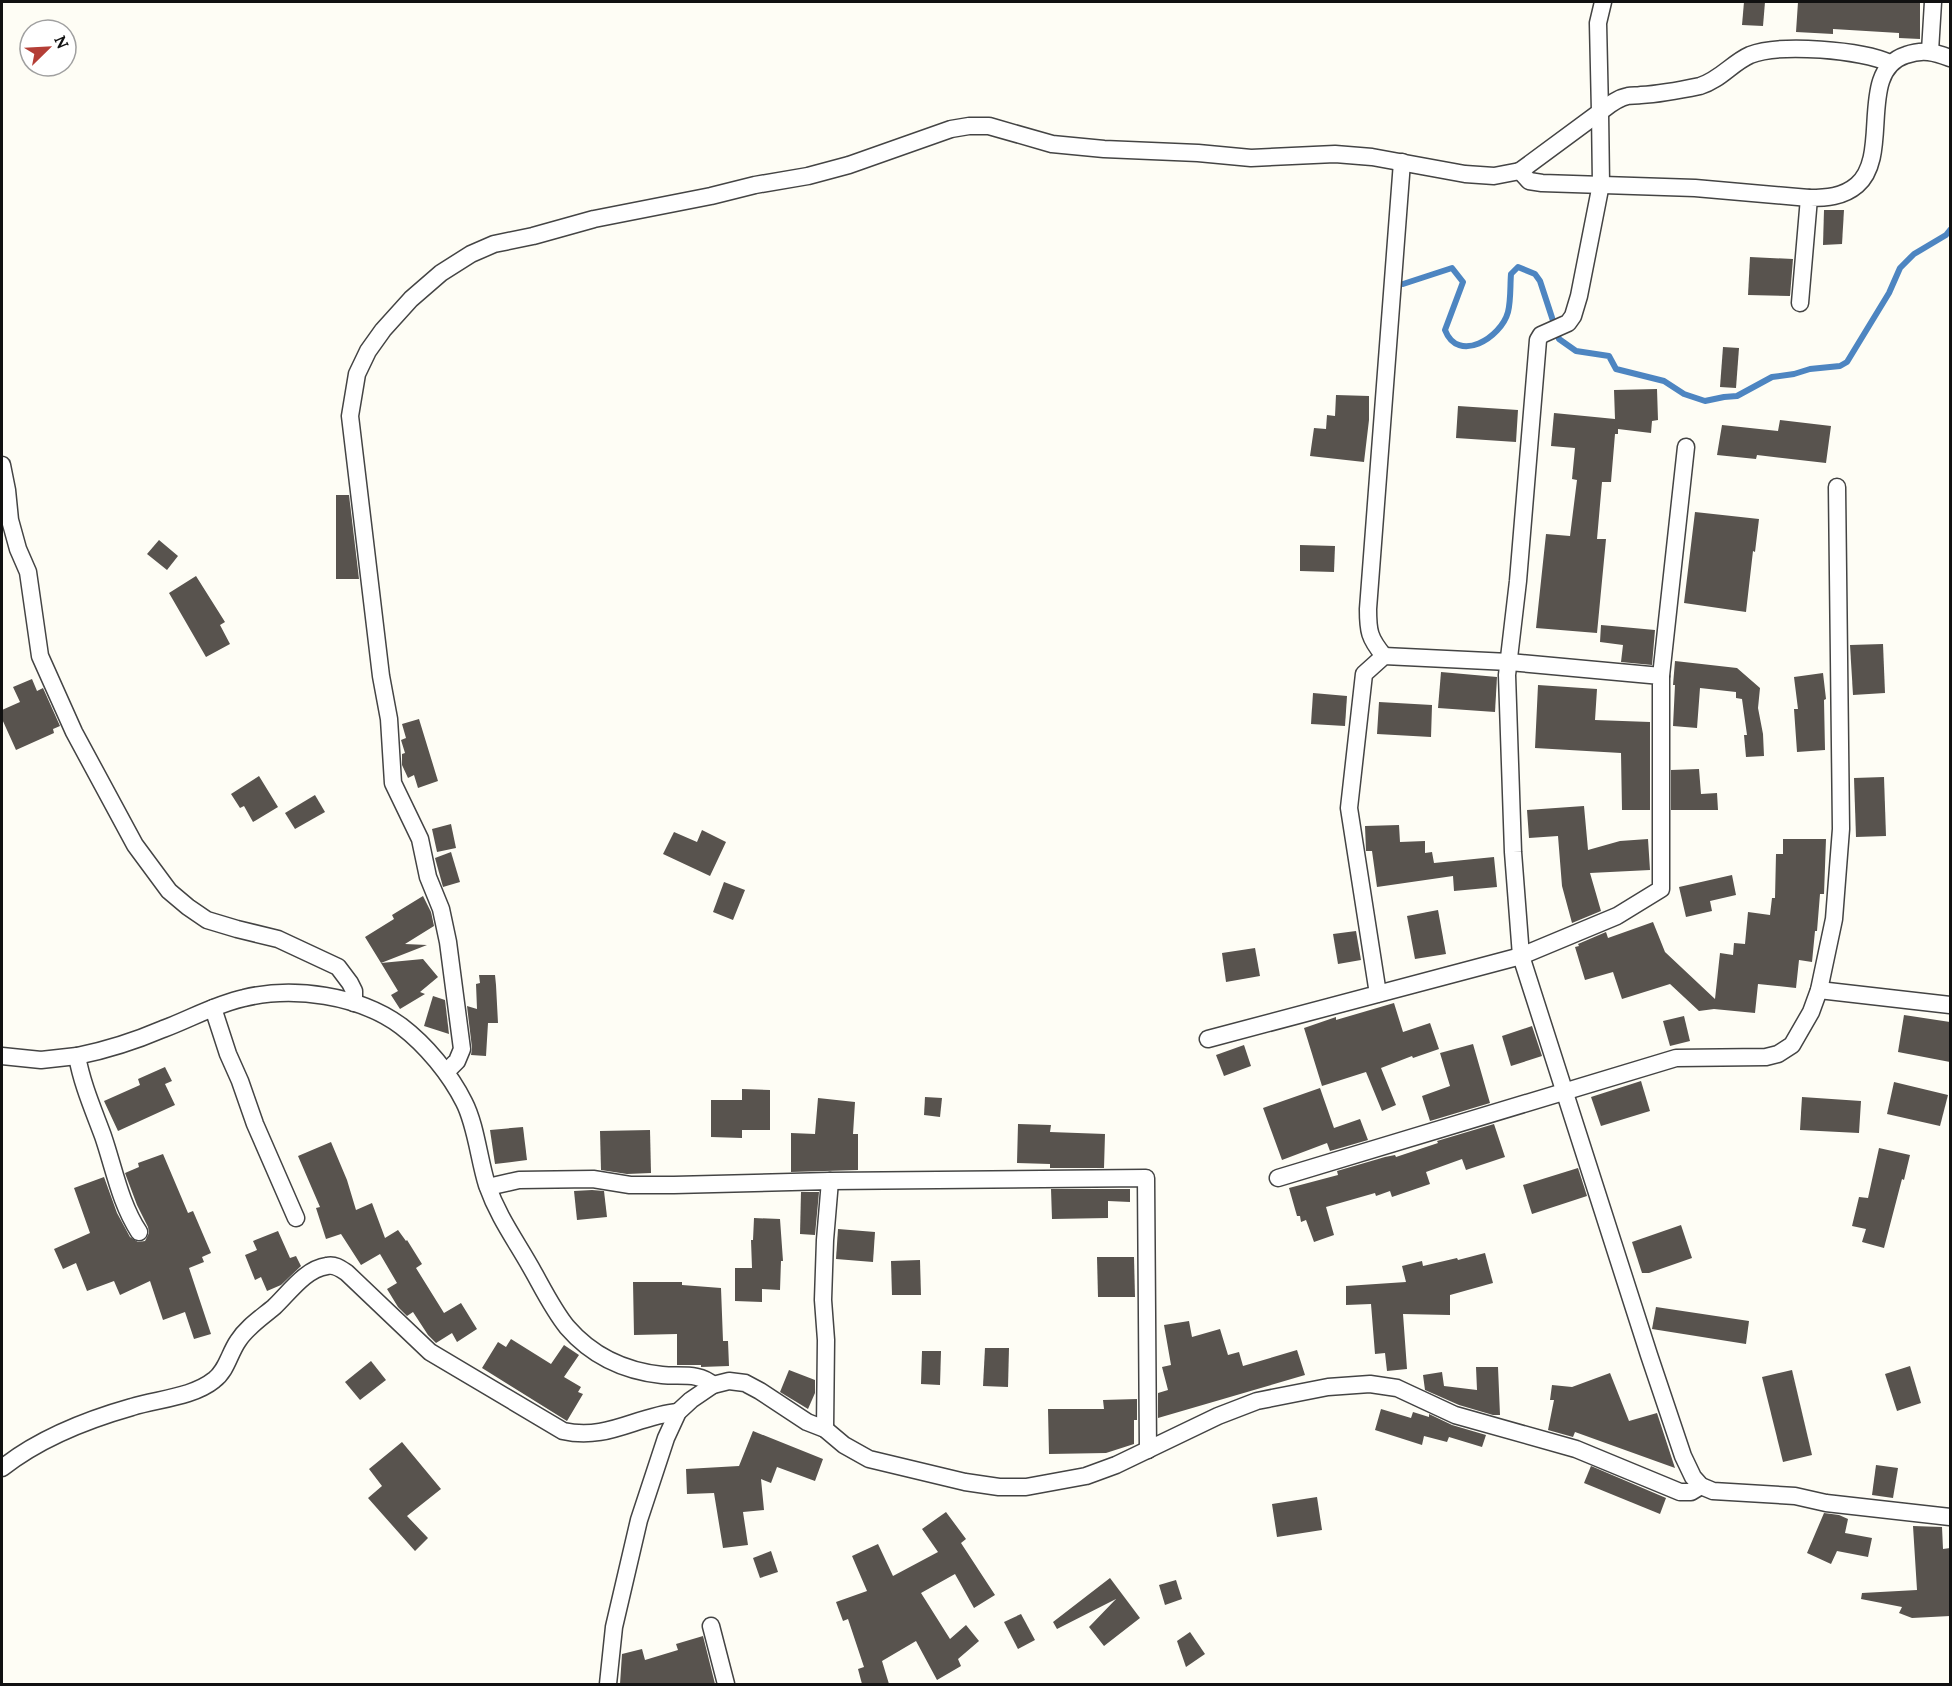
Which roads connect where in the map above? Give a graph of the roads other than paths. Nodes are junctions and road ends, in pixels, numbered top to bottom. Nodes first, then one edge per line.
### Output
1 (1604, 2) edge
2 (1933, 2) edge
3 (1930, 51) junction
4 (1950, 58) edge
5 (1890, 63) junction
6 (1600, 112) junction
7 (1402, 162) junction
8 (1520, 171) junction
9 (1600, 184) junction
10 (1809, 198) junction
11 (1800, 303) dead end
12 (1686, 447) dead end
13 (2, 465) edge
14 (1837, 487) dead end
15 (1384, 656) junction
16 (1509, 662) junction
17 (1661, 676) junction
18 (1521, 956) junction
19 (1819, 990) junction
20 (1378, 994) junction
21 (354, 1003) junction
22 (1950, 1005) edge
23 (213, 1008) junction
24 (1209, 1039) dead end
25 (2, 1056) edge
26 (77, 1056) junction
27 (446, 1072) junction
28 (1564, 1092) junction
29 (1278, 1178) dead end
30 (830, 1181) junction
31 (488, 1187) junction
32 (296, 1218) dead end
33 (139, 1232) dead end
34 (713, 1385) junction
35 (678, 1412) junction
36 (825, 1429) junction
37 (1148, 1450) junction
38 (2, 1468) edge
39 (1701, 1486) junction
40 (1950, 1517) edge
41 (711, 1626) dead end
42 (608, 1684) edge
43 (726, 1684) edge

1 - 6 street
2 - 3 street
3 - 4 street
3 - 5 street
5 - 6 street
5 - 10 street
6 - 8 street
6 - 9 street
7 - 8 street
7 - 15 street
7 - 27 street
8 - 9 street
9 - 10 street
9 - 16 street
10 - 11 street
12 - 17 street
13 - 21 street
14 - 19 street
15 - 16 street
15 - 20 street
16 - 17 street
16 - 18 street
17 - 18 street
18 - 20 street
18 - 28 street
19 - 22 street
19 - 28 street
20 - 24 street
21 - 23 street
21 - 27 street
23 - 26 street
23 - 32 street
25 - 26 street
26 - 33 street
27 - 31 street
28 - 29 street
28 - 39 street
30 - 31 street
30 - 36 street
30 - 37 street
31 - 34 street
34 - 35 street
34 - 36 street
35 - 38 street
35 - 42 street
36 - 37 street
37 - 39 street
39 - 40 street
41 - 43 street

